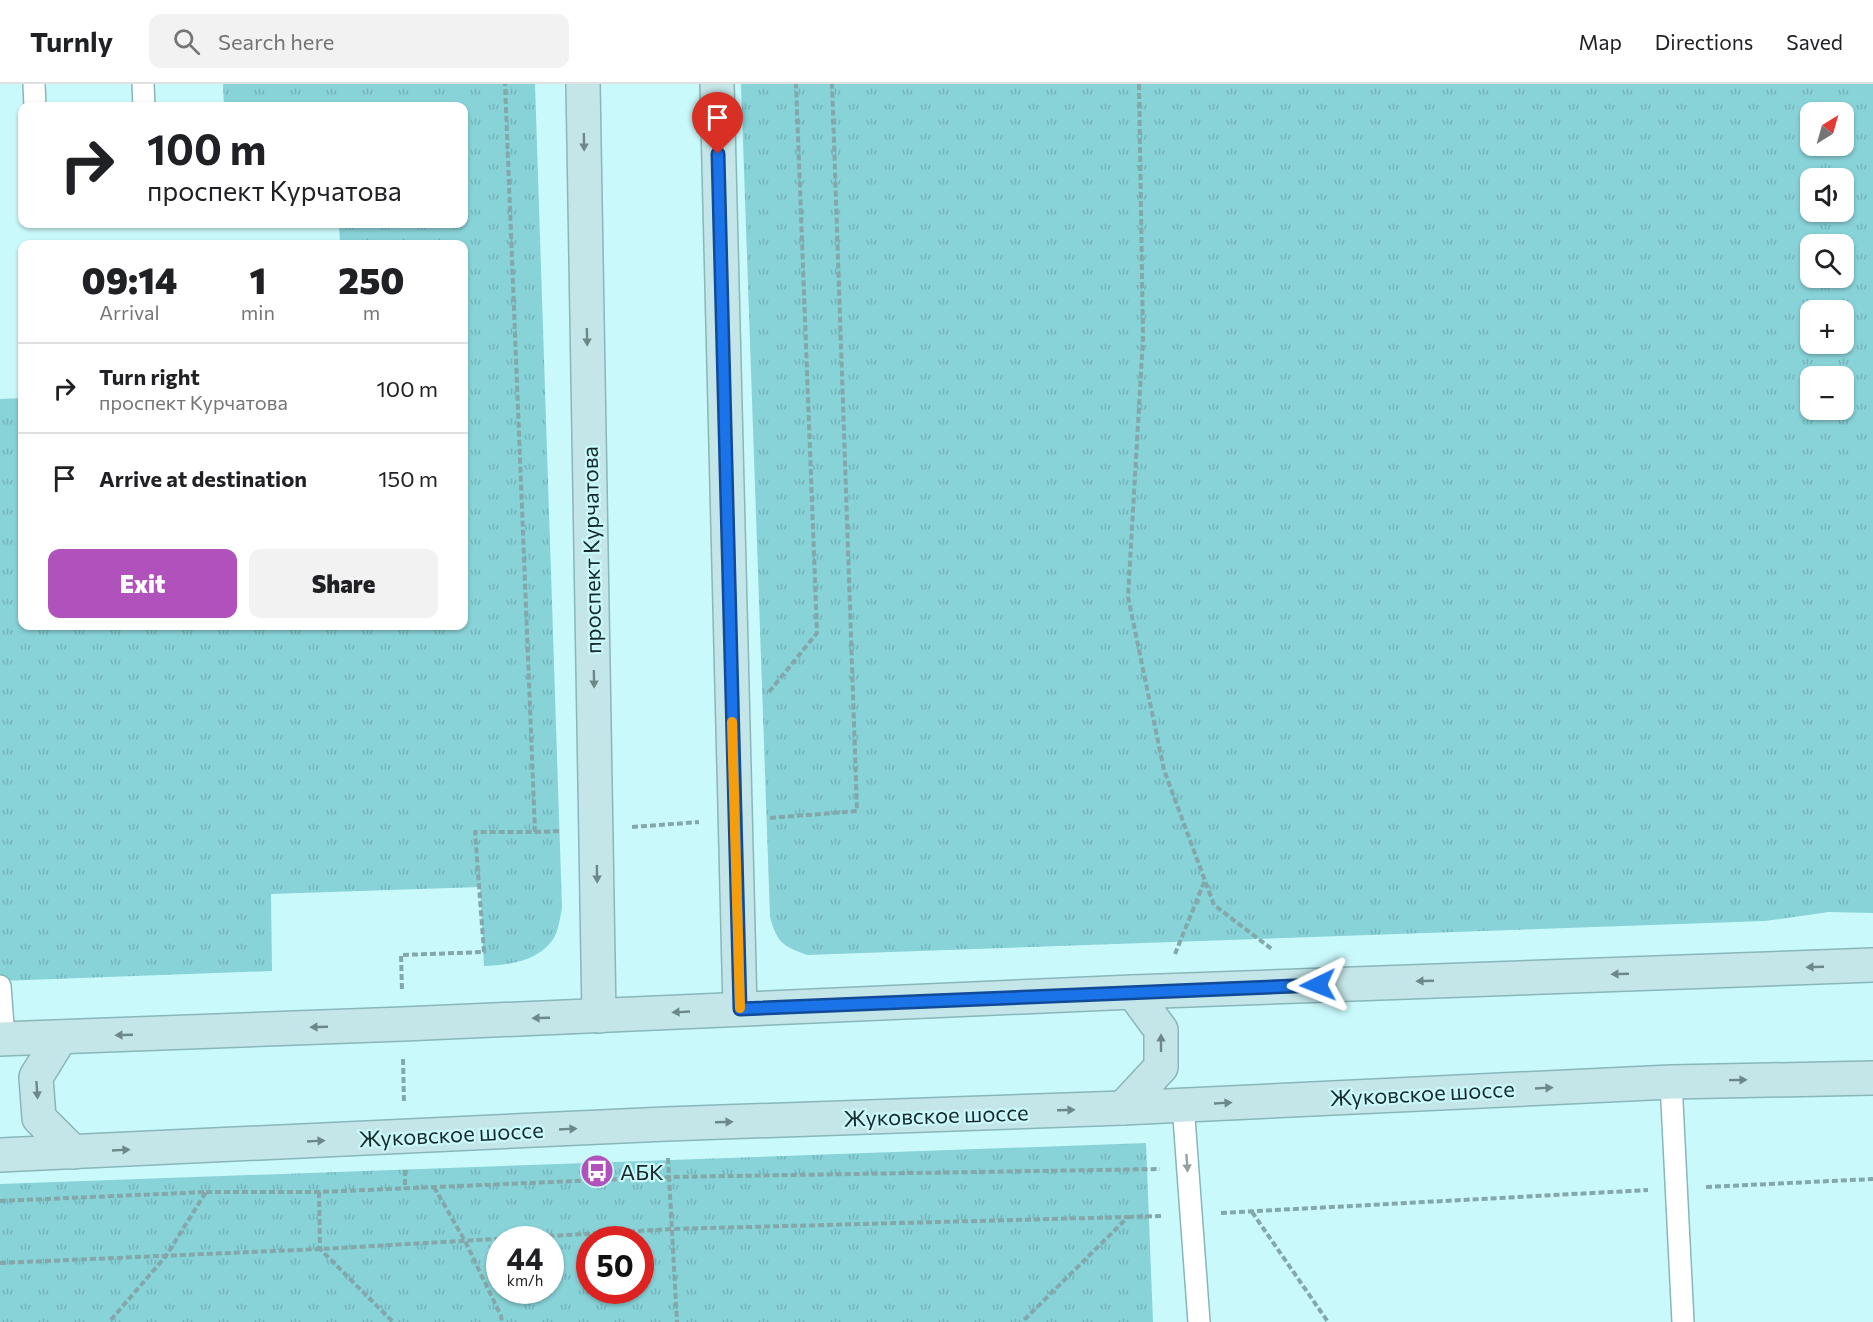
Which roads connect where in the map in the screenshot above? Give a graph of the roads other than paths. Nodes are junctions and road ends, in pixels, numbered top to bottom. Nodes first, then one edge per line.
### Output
1 (34, 84) edge
2 (143, 84) edge
3 (582, 84) edge
4 (717, 84) edge
5 (35, 102) edge
6 (144, 102) edge
7 (1873, 965) edge
8 (0, 986) edge
9 (1147, 991) junction
10 (740, 1009) junction
11 (600, 1016) junction
12 (60, 1038) junction
13 (2, 1039) edge
14 (1873, 1078) edge
15 (1671, 1082) junction
16 (1183, 1104) junction
17 (1122, 1108) junction
18 (73, 1152) junction
19 (0, 1155) edge
20 (1198, 1322) edge
21 (1683, 1322) edge

1 - 5 lane
2 - 6 lane
3 -> 11 main road, проспект Курчатова
4 - 10 main road
7 -> 9 main road
8 - 13 lane
9 - 10 main road
17 -> 9 main road
10 -> 11 main road
11 -> 12 main road
12 - 13 main road
12 -> 18 main road
15 -> 14 main road, Жуковское шоссе
16 -> 15 main road, Жуковское шоссе
15 - 21 lane
16 - 17 main road, Жуковское шоссе
16 -> 20 lane
18 -> 17 main road, Жуковское шоссе
18 - 19 main road, Жуковское шоссе

